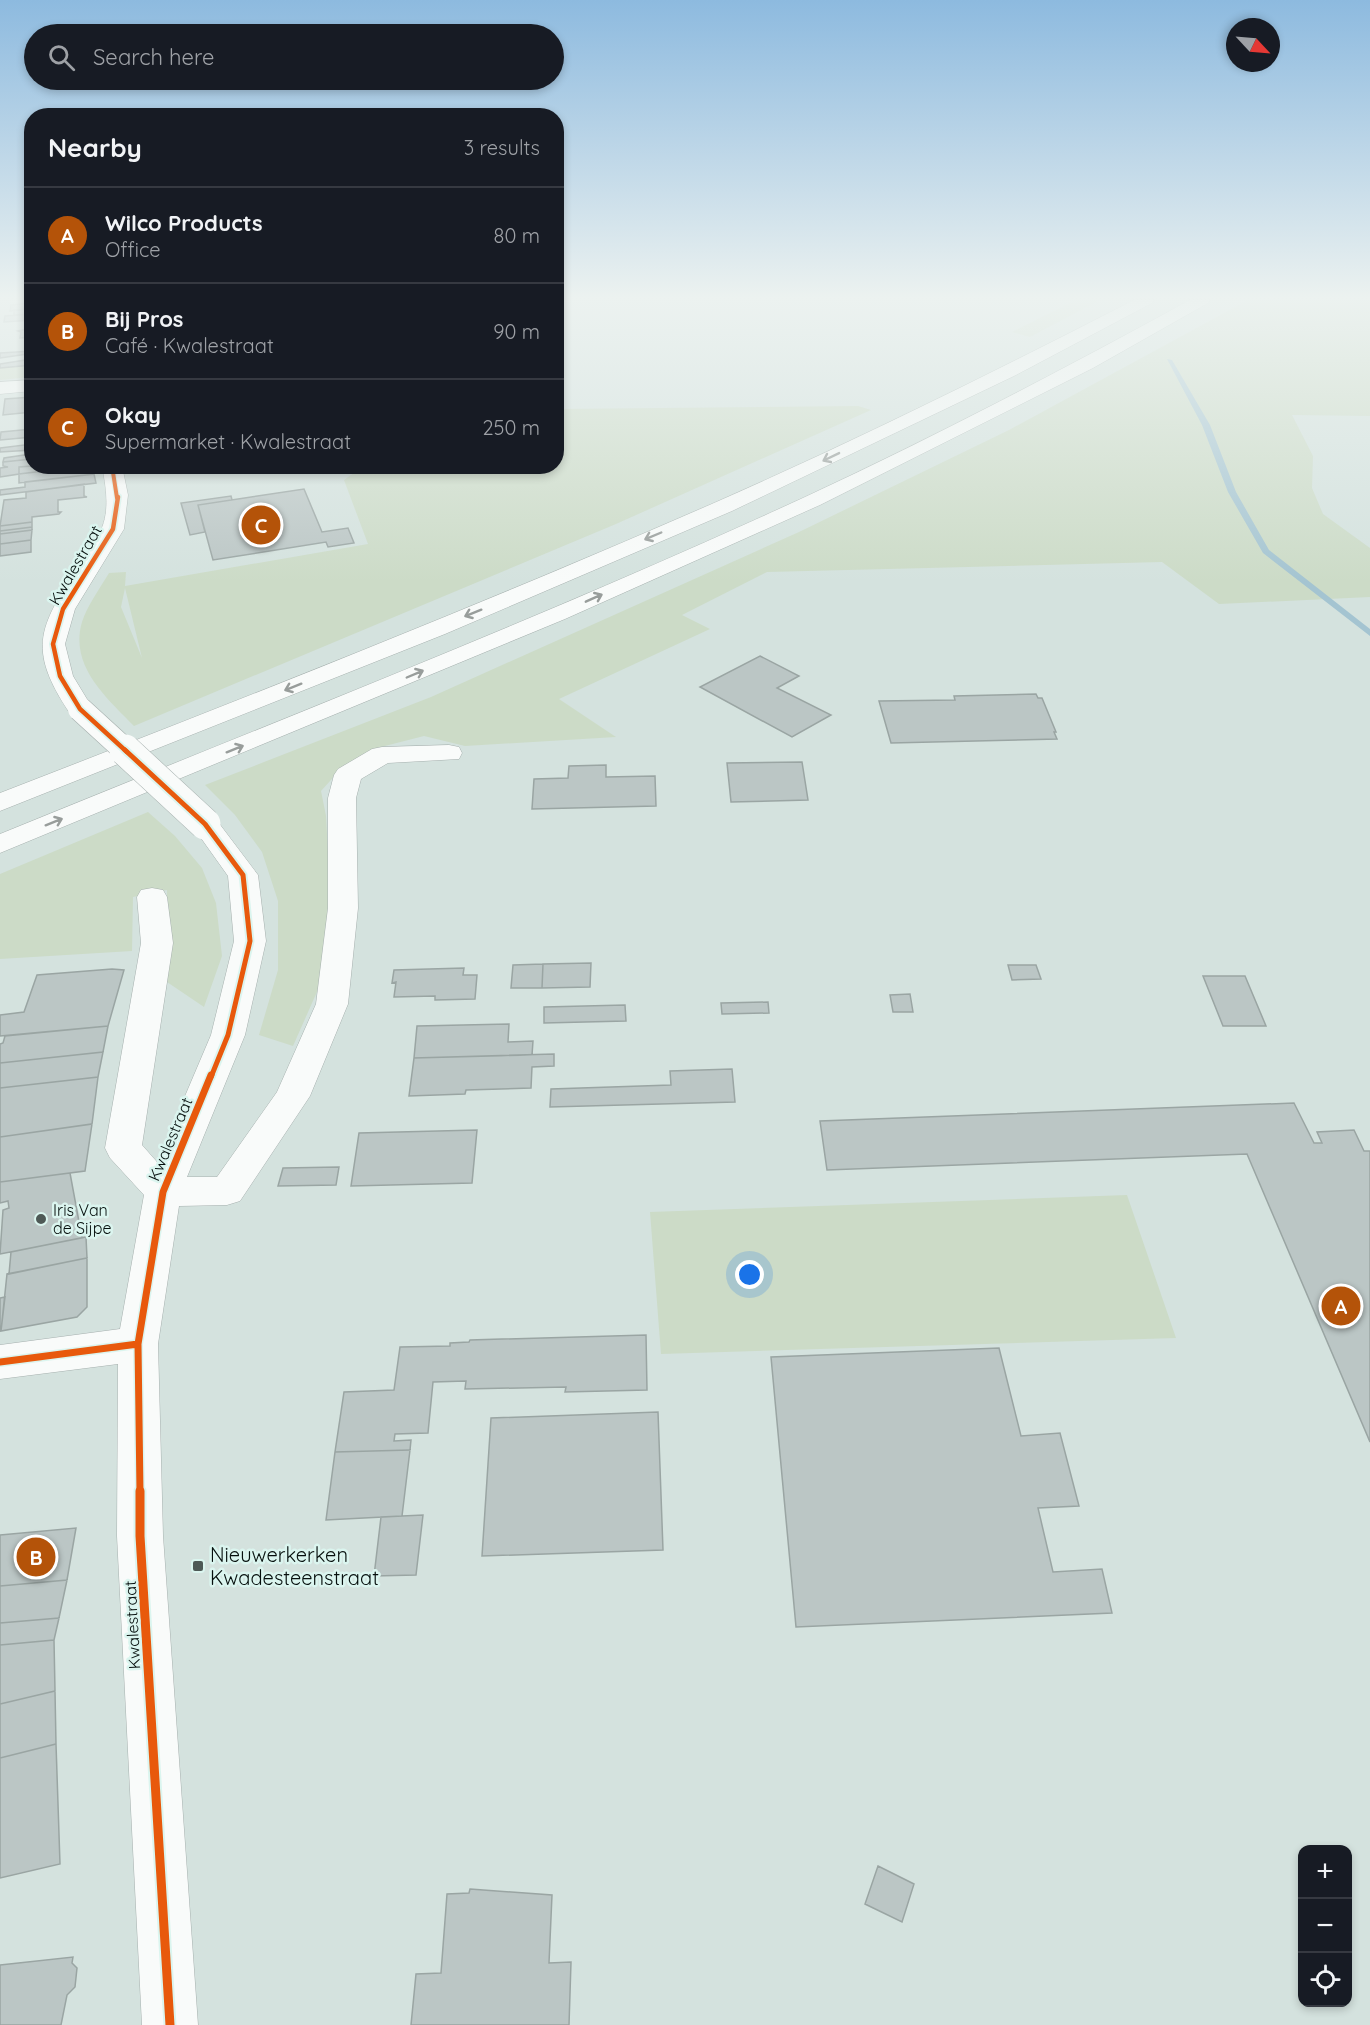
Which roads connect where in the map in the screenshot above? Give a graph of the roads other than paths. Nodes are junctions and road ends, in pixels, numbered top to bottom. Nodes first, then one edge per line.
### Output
1 (961, 394) edge
2 (1026, 394) edge
3 (114, 474) edge
4 (449, 753) dead end
5 (0, 803) edge
6 (0, 844) edge
7 (152, 897) dead end
8 (163, 1192) junction
9 (138, 1344) junction
10 (0, 1362) edge
11 (170, 2025) edge

1 -> 5 main road
6 -> 2 main road
3 - 8 main road, Kwalestraat, bridge
4 - 8 main road, Kwalestraat
7 - 8 main road, Kwalestraat
8 - 9 main road, Kwalestraat
9 - 10 main road
9 - 11 main road, Kwalestraat

